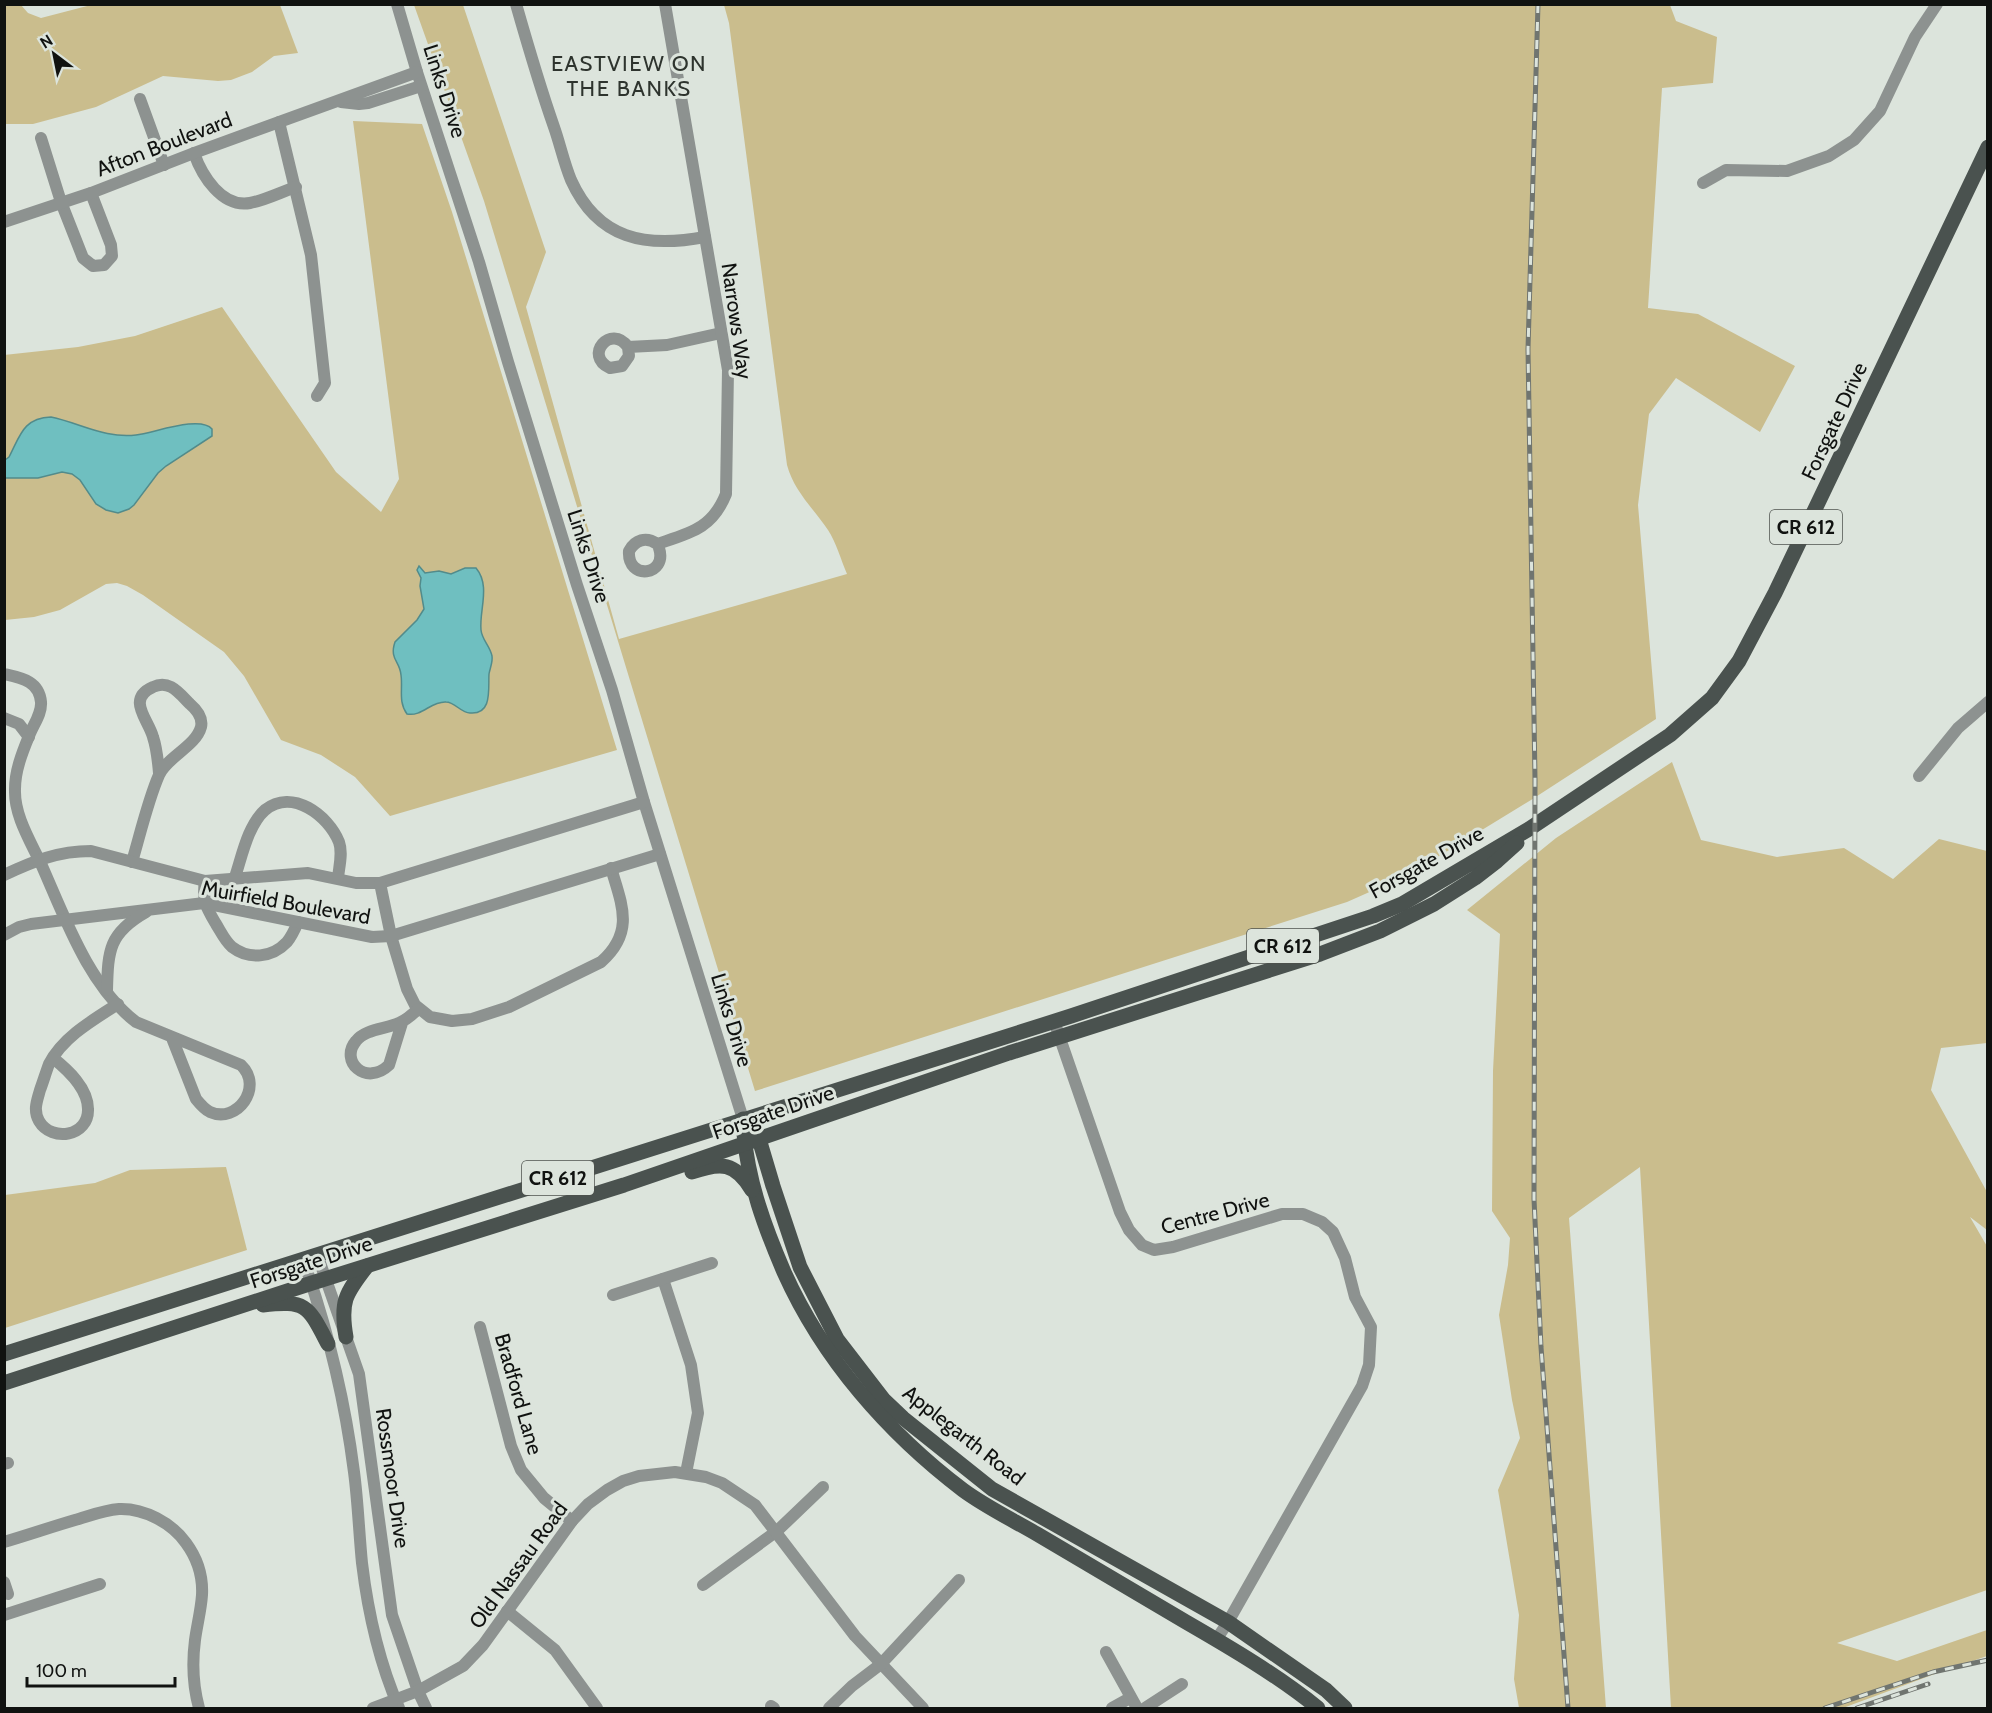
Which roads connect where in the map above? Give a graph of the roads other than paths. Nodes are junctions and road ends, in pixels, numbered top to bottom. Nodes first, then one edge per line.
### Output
1 (397, 4) edge
2 (516, 4) edge
3 (664, 4) edge
4 (1937, 4) edge
5 (417, 72) junction
6 (422, 86) junction
7 (140, 99) dead end
8 (336, 102) junction
9 (279, 122) junction
10 (41, 138) dead end
11 (1988, 147) edge
12 (194, 153) junction
13 (164, 165) junction
14 (1702, 183) dead end
15 (296, 187) junction
16 (91, 193) junction
17 (61, 202) junction
18 (4, 222) edge
19 (705, 237) junction
20 (721, 333) junction
21 (628, 347) dead end
22 (316, 396) dead end
23 (659, 548) dead end
24 (4, 674) edge
25 (1988, 702) edge
26 (4, 718) edge
27 (29, 736) junction
28 (159, 773) junction
29 (1920, 776) dead end
30 (644, 802) junction
31 (1529, 830) junction
32 (660, 855) junction
33 (39, 859) junction
34 (132, 862) junction
35 (611, 868) junction
36 (4, 875) edge
37 (235, 877) junction
38 (338, 879) junction
39 (205, 881) junction
40 (380, 883) junction
41 (204, 903) junction
42 (152, 908) junction
43 (66, 919) junction
44 (298, 922) junction
45 (4, 935) edge
46 (391, 936) junction
47 (107, 990) junction
48 (118, 1004) junction
49 (418, 1009) junction
50 (1054, 1021) junction
51 (402, 1023) junction
52 (1061, 1037) junction
53 (172, 1038) junction
54 (53, 1058) junction
55 (743, 1119) junction
56 (752, 1141) junction
57 (624, 1185) junction
58 (755, 1195) junction
59 (310, 1257) junction
60 (712, 1263) dead end
61 (366, 1266) junction
62 (663, 1279) junction
63 (319, 1281) junction
64 (613, 1294) dead end
65 (233, 1309) junction
66 (480, 1327) dead end
67 (346, 1337) junction
68 (328, 1344) junction
69 (4, 1354) edge
70 (4, 1383) edge
71 (349, 1445) junction
72 (369, 1445) junction
73 (686, 1473) junction
74 (823, 1487) dead end
75 (572, 1521) junction
76 (777, 1531) junction
77 (4, 1542) edge
78 (959, 1580) dead end
79 (100, 1584) dead end
80 (703, 1585) dead end
81 (507, 1611) junction
82 (4, 1615) edge
83 (392, 1615) junction
84 (371, 1620) junction
85 (1228, 1622) junction
86 (1216, 1640) junction
87 (1106, 1652) dead end
88 (881, 1664) junction
89 (1182, 1684) dead end
90 (418, 1691) junction
91 (1133, 1703) edge
92 (397, 1705) edge
93 (199, 1708) edge
94 (373, 1708) edge
95 (426, 1708) edge
96 (597, 1708) edge
97 (829, 1708) edge
98 (924, 1708) edge
99 (1112, 1708) edge
100 (1145, 1708) edge
101 (1318, 1708) edge
102 (1345, 1708) edge

1 - 5 street, Links Drive
2 - 19 street
3 - 19 street, Narrows Way
4 - 14 street
5 - 6 street, Links Drive
5 - 8 street, Afton Boulevard
6 - 8 street, Afton Boulevard
6 - 30 street, Links Drive
7 - 13 street
8 - 9 street, Afton Boulevard
9 - 12 street, Afton Boulevard
9 - 15 street
10 - 17 street
11 - 31 main road, Forsgate Drive / CR 612
12 - 13 street, Afton Boulevard
12 - 15 street
13 - 16 street, Afton Boulevard
15 - 22 street
16 - 17 street, Afton Boulevard
16 - 17 street
17 - 18 street, Afton Boulevard
19 - 20 street, Narrows Way
20 - 21 street
20 - 23 street, Narrows Way
24 - 27 street
25 - 29 street
26 - 27 street
27 - 33 street
28 - 28 street
28 - 34 street
30 - 32 street, Links Drive
30 - 40 street, Muirfield Boulevard
31 - 50 main road, Forsgate Drive / CR 612
31 - 52 main road, Forsgate Drive / CR 612
32 - 35 street, Muirfield Boulevard
32 - 55 street, Links Drive
33 - 34 street, Muirfield Boulevard
33 - 36 street, Muirfield Boulevard
33 - 43 street
34 - 39 street, Muirfield Boulevard
35 - 46 street, Muirfield Boulevard
35 - 49 street
37 - 38 street, Muirfield Boulevard
37 - 38 street
37 - 39 street, Muirfield Boulevard
38 - 40 street, Muirfield Boulevard
39 - 41 street
40 - 46 street
41 - 42 street, Muirfield Boulevard
41 - 44 street, Muirfield Boulevard
41 - 44 street
42 - 43 street, Muirfield Boulevard
42 - 47 street
43 - 45 street, Muirfield Boulevard
43 - 47 street
44 - 46 street, Muirfield Boulevard
46 - 49 street
47 - 48 street
48 - 53 street
48 - 54 street
49 - 51 street
50 - 52 street, Centre Drive
50 - 55 main road, Forsgate Drive / CR 612
51 - 51 street
52 - 56 main road, Forsgate Drive / CR 612
52 - 85 street, Centre Drive
53 - 53 street
54 - 54 street
55 - 56 main road, Applegarth Road
55 - 59 main road, Forsgate Drive / CR 612
56 - 57 main road, Forsgate Drive / CR 612
56 - 58 main road, Applegarth Road
56 - 85 main road, Applegarth Road
57 - 58 main road
57 - 61 main road, Forsgate Drive / CR 612
58 - 86 main road, Applegarth Road
59 - 63 street, Rossmoor Drive
59 - 69 main road, Forsgate Drive / CR 612
60 - 62 street
61 - 63 main road, Forsgate Drive / CR 612
61 - 67 main road
62 - 64 street
62 - 73 street
63 - 65 main road, Forsgate Drive / CR 612
63 - 67 street, Rossmoor Drive
63 - 68 street, Rossmoor Drive
65 - 68 main road
65 - 70 main road, Forsgate Drive / CR 612
66 - 75 street, Bradford Lane
67 - 72 street, Rossmoor Drive
68 - 71 street, Rossmoor Drive
71 - 72 street
71 - 84 street, Rossmoor Drive
72 - 83 street, Rossmoor Drive
73 - 75 street, Old Nassau Road
73 - 76 street, Old Nassau Road
74 - 76 street
75 - 81 street, Old Nassau Road
76 - 80 street
76 - 88 street, Old Nassau Road
77 - 93 street
78 - 88 street
79 - 82 street
81 - 90 street, Old Nassau Road
81 - 96 street
83 - 84 street
83 - 90 street, Rossmoor Drive
84 - 92 street, Rossmoor Drive
85 - 86 street, Centre Drive
85 - 102 main road, Applegarth Road
86 - 101 main road, Applegarth Road
87 - 91 street
88 - 97 street
88 - 98 street, Old Nassau Road
89 - 100 street
90 - 92 street, Old Nassau Road
90 - 95 street, Rossmoor Drive
91 - 99 street
92 - 94 street, Old Nassau Road

